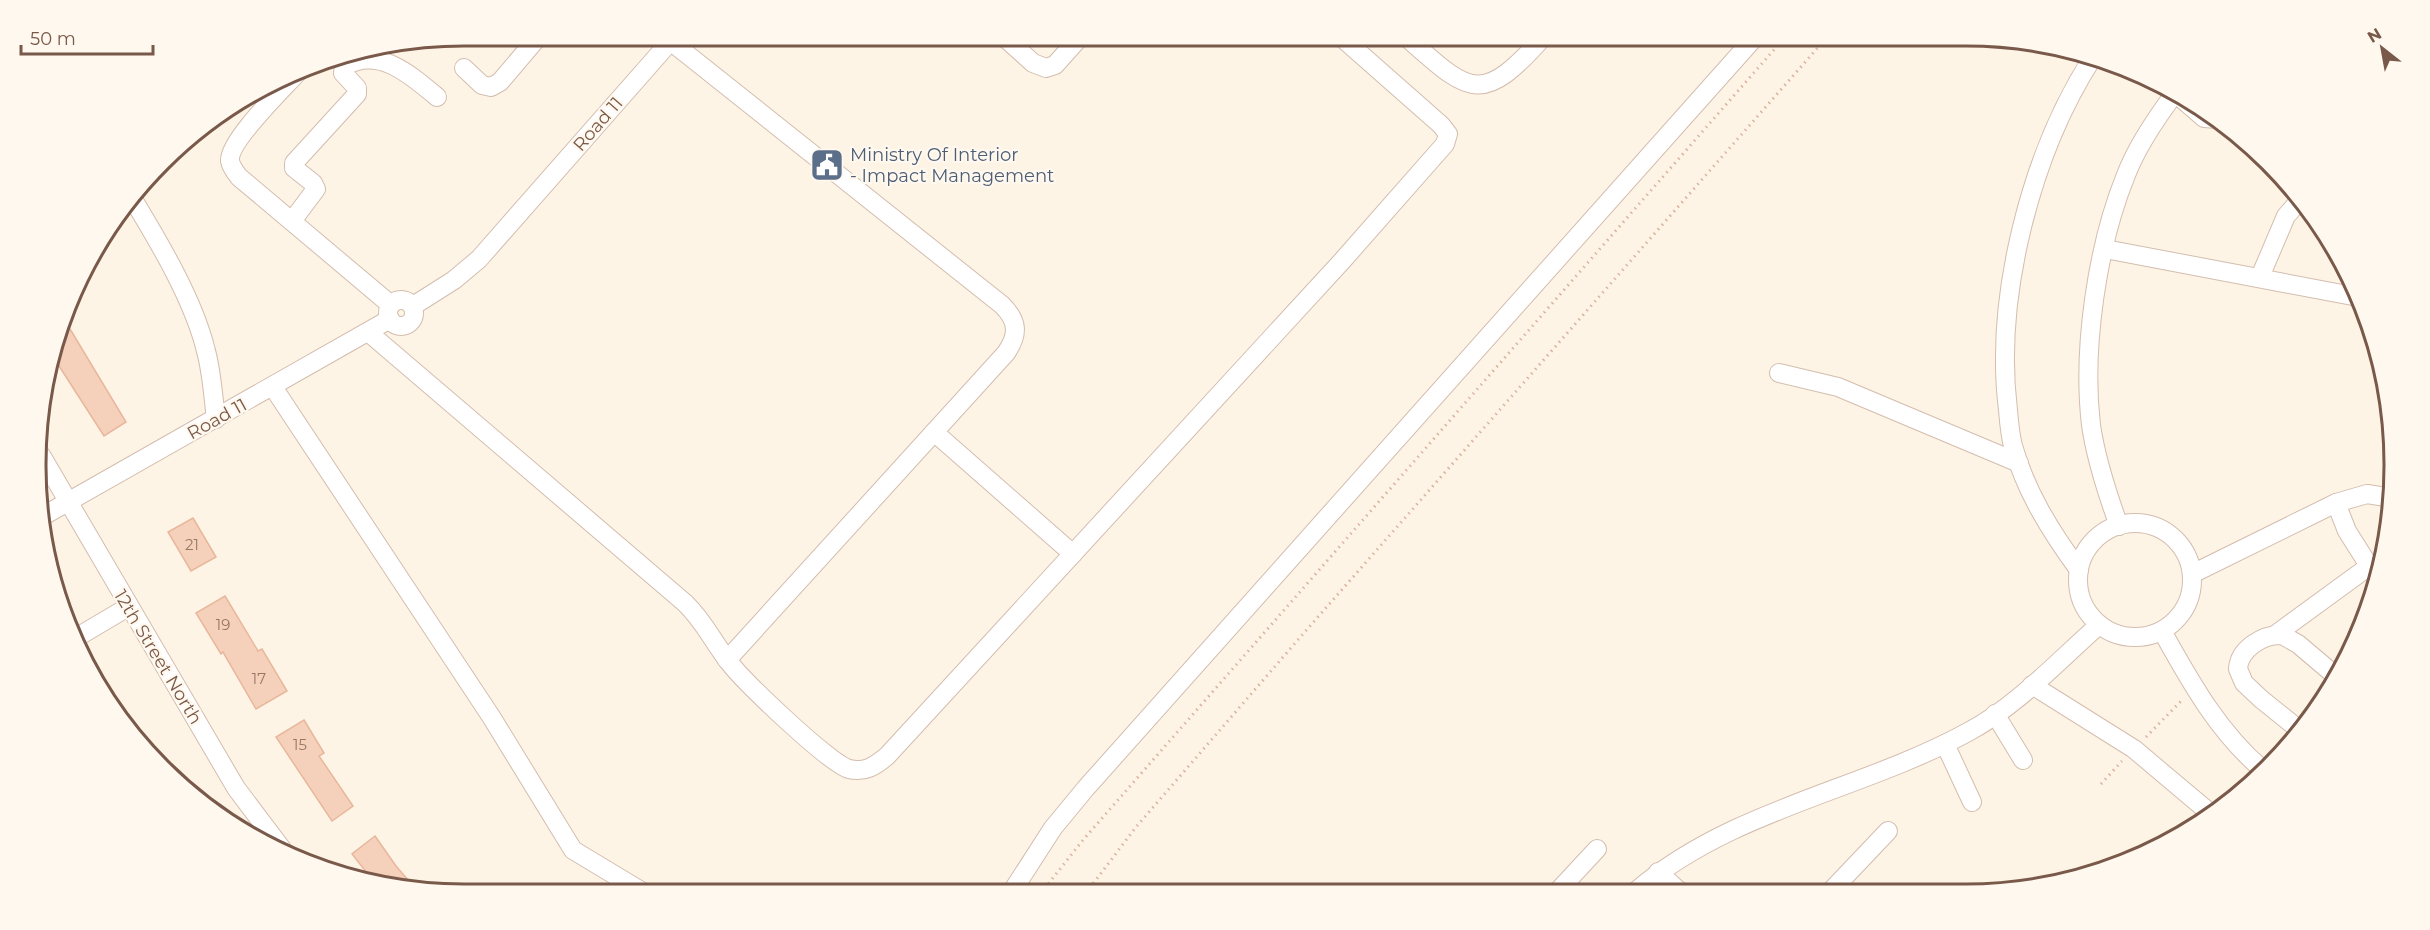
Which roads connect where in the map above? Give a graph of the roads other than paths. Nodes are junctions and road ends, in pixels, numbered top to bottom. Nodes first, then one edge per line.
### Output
1 (531, 46) edge
2 (663, 46) edge
3 (680, 46) edge
4 (1014, 46) edge
5 (1072, 46) edge
6 (1351, 46) edge
7 (1416, 46) edge
8 (1530, 46) edge
9 (1747, 46) edge
10 (2088, 65) edge
11 (464, 68) dead end
12 (284, 88) edge
13 (437, 97) dead end
14 (2170, 101) edge
15 (136, 206) edge
16 (2294, 207) edge
17 (292, 221) junction
18 (2105, 249) junction
19 (2267, 278) junction
20 (2347, 295) edge
21 (391, 312) junction
22 (368, 332) junction
23 (1779, 373) dead end
24 (273, 387) junction
25 (216, 419) junction
26 (934, 432) junction
27 (2019, 463) junction
28 (46, 464) edge
29 (2383, 496) edge
30 (68, 503) junction
31 (2336, 503) junction
32 (49, 513) edge
33 (2119, 526) junction
34 (1073, 554) junction
35 (2370, 568) edge
36 (2079, 570) junction
37 (2192, 574) junction
38 (2368, 576) edge
39 (128, 607) junction
40 (2099, 625) junction
41 (2162, 631) junction
42 (82, 634) edge
43 (2275, 634) junction
44 (727, 660) junction
45 (2329, 670) edge
46 (2032, 684) junction
47 (1995, 714) junction
48 (2293, 725) edge
49 (1945, 744) junction
50 (2023, 760) dead end
51 (2257, 765) edge
52 (1972, 802) dead end
53 (2204, 808) edge
54 (1888, 831) dead end
55 (272, 836) edge
56 (1597, 849) dead end
57 (1658, 872) junction
58 (629, 884) edge
59 (1017, 884) edge
60 (1564, 884) edge
61 (1644, 884) edge
62 (1671, 884) edge
63 (1838, 884) edge

1 - 11 street
2 - 21 street, Road 11
3 - 26 street
4 - 5 street
6 - 34 street
7 - 8 street
9 - 59 street
10 - 27 street
12 - 17 street
13 - 17 street
14 - 18 street
15 - 25 street
16 - 19 street
17 - 21 street
18 - 19 street
18 - 33 street
19 - 20 street
21 - 22 street, Road 11
22 - 24 street, Road 11
22 - 44 street
23 - 27 street
24 - 25 street, Road 11
24 - 58 street
25 - 30 street, Road 11
26 - 34 street
26 - 44 street
27 - 36 street
28 - 30 street, 12th Street North
29 - 31 street
30 - 32 street, Road 11
30 - 39 street, 12th Street North
31 - 35 street
31 - 37 street
33 - 36 street
33 - 37 street
34 - 44 street
36 - 40 street
37 - 41 street
38 - 43 street
39 - 42 street
39 - 55 street, 12th Street North
40 - 41 street
40 - 46 street
41 - 51 street
43 - 45 street
43 - 48 street
46 - 47 street
46 - 53 street
47 - 49 street
47 - 50 street
49 - 52 street
49 - 57 street
54 - 63 street
56 - 60 street
57 - 61 street
57 - 62 street

